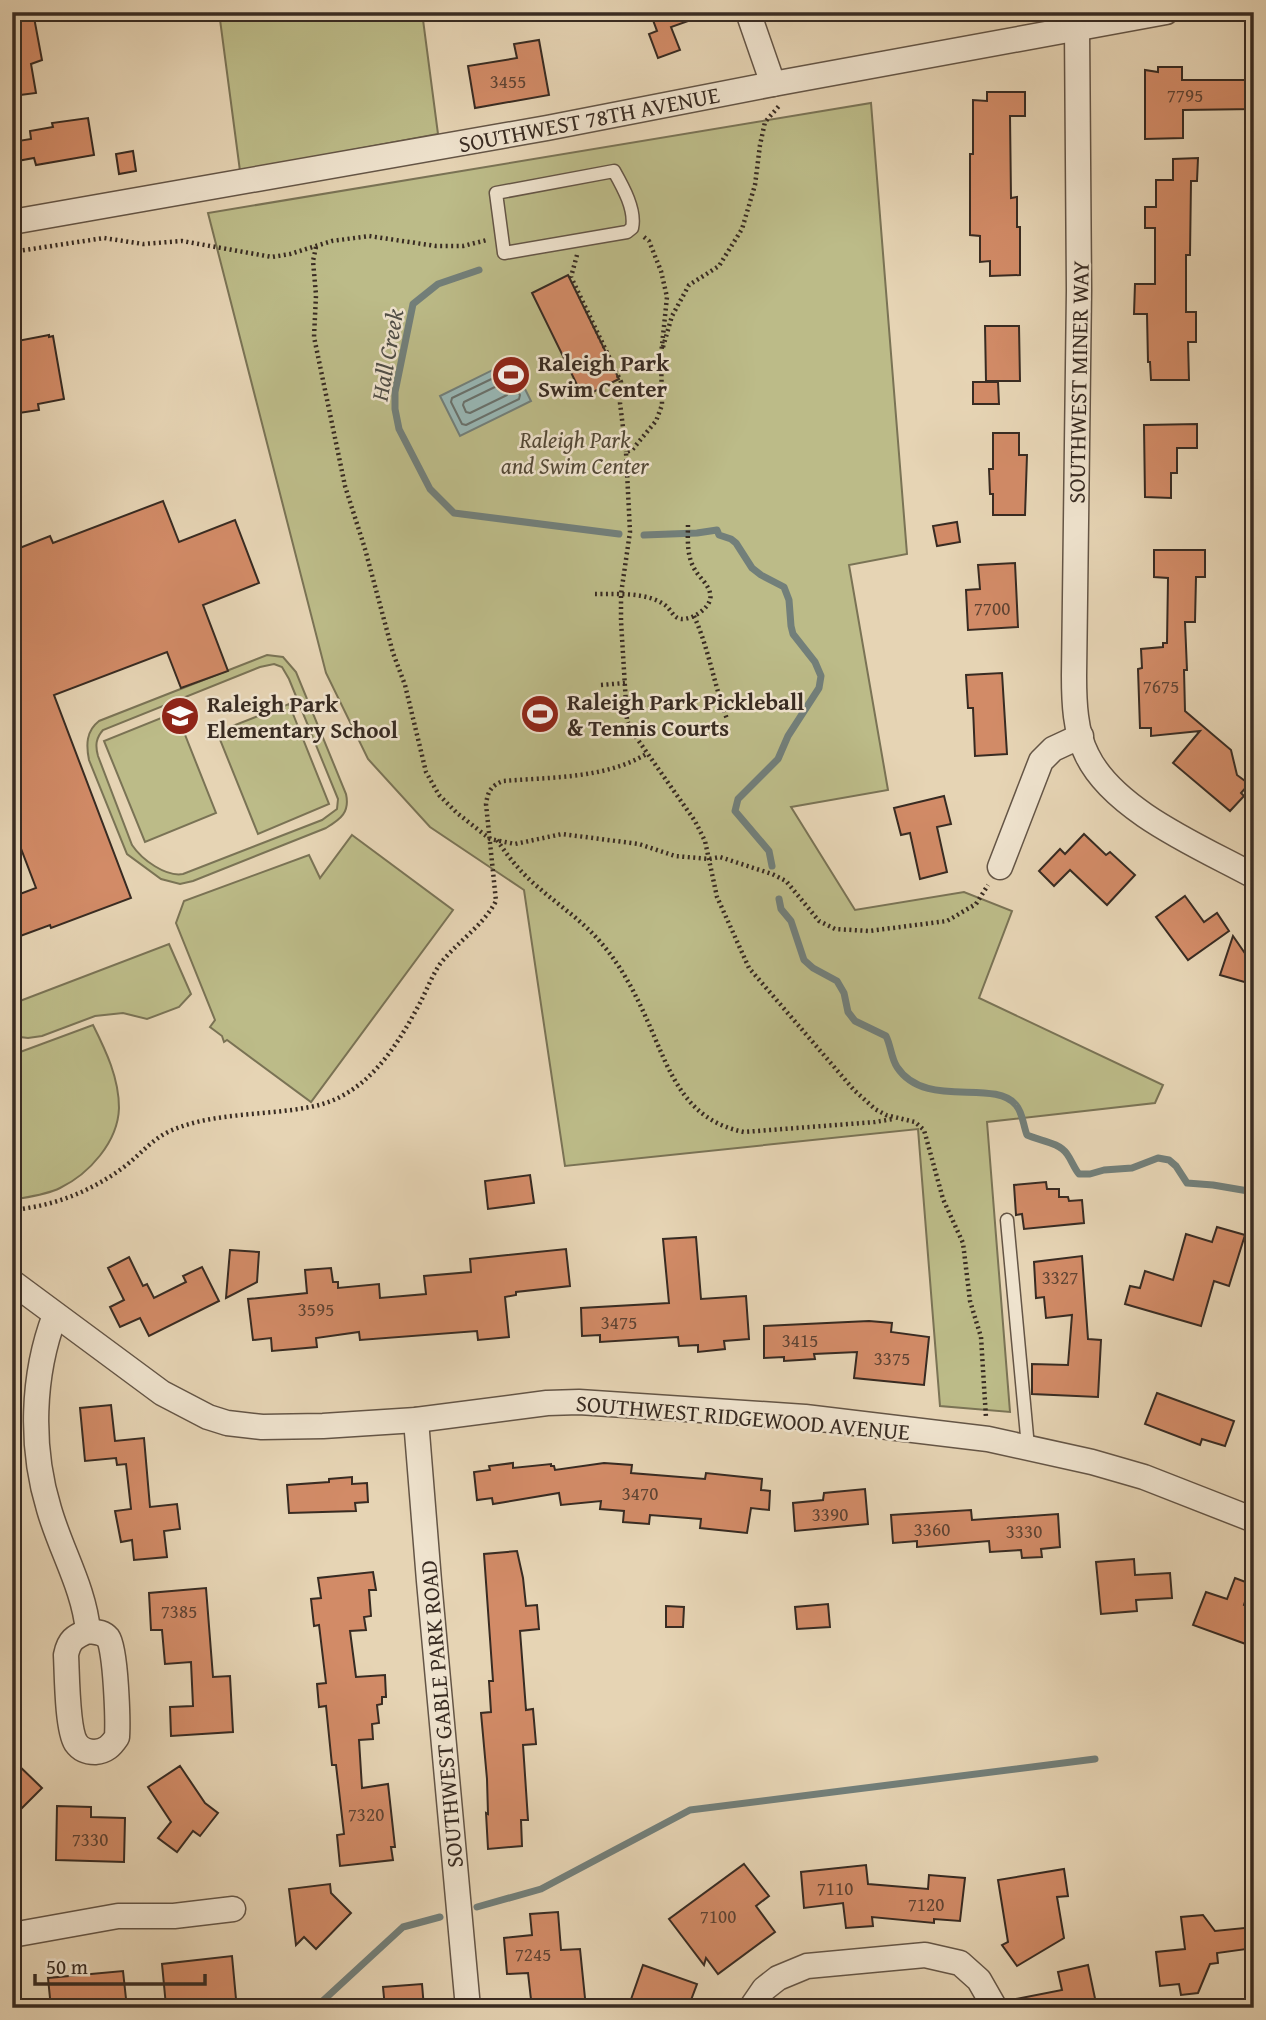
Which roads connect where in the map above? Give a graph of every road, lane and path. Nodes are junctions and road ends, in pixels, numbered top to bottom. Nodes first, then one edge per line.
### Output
1 (748, 12) edge
2 (1166, 12) edge
3 (1077, 28) junction
4 (781, 82) junction
5 (12, 222) edge
6 (632, 228) junction
7 (502, 237) junction
8 (575, 241) junction
9 (316, 247) junction
10 (12, 252) edge
11 (661, 355) junction
12 (626, 452) junction
13 (688, 522) dead end
14 (595, 594) dead end
15 (621, 594) junction
16 (694, 616) junction
17 (625, 683) junction
18 (601, 685) dead end
19 (727, 719) dead end
20 (1081, 736) junction
21 (648, 753) junction
22 (490, 839) junction
23 (497, 840) junction
24 (709, 859) junction
25 (1000, 867) joint
26 (1254, 876) edge
27 (897, 1118) junction
28 (12, 1210) edge
29 (1007, 1220) dead end
30 (12, 1282) edge
31 (55, 1315) junction
32 (416, 1420) junction
33 (988, 1439) junction
34 (1028, 1447) junction
35 (1254, 1520) edge
36 (88, 1631) dead end
37 (233, 1909) dead end
38 (12, 1935) edge
39 (468, 2008) edge
40 (751, 2008) edge
41 (995, 2008) edge

1 - 4 street
2 - 3 street, SOUTHWEST 78TH AVENUE
3 - 4 street, SOUTHWEST 78TH AVENUE
3 - 20 street, SOUTHWEST MINER WAY
4 - 5 street, SOUTHWEST 78TH AVENUE
4 - 11 path
6 - 7 lane
6 - 8 lane
6 - 11 path
7 - 8 lane
7 - 9 path
8 - 12 path
9 - 10 path
9 - 22 path
11 - 12 path
12 - 15 path
13 - 16 path
14 - 15 path
15 - 16 path
15 - 17 path
16 - 19 path
17 - 18 path
17 - 21 path
20 - 25 street
20 - 26 street, SOUTHWEST MINER WAY
21 - 22 path
21 - 24 path
22 - 23 path
22 - 28 path
23 - 24 path
23 - 27 path
24 - 25 path
24 - 27 path
27 - 33 path
29 - 34 lane
30 - 31 street, SOUTHWEST RIDGEWOOD AVENUE
31 - 32 street, SOUTHWEST RIDGEWOOD AVENUE
31 - 36 street
32 - 33 street, SOUTHWEST RIDGEWOOD AVENUE
32 - 39 street, SOUTHWEST GABLE PARK ROAD
33 - 34 street, SOUTHWEST RIDGEWOOD AVENUE
34 - 35 street, SOUTHWEST RIDGEWOOD AVENUE
37 - 38 street
40 - 41 street

